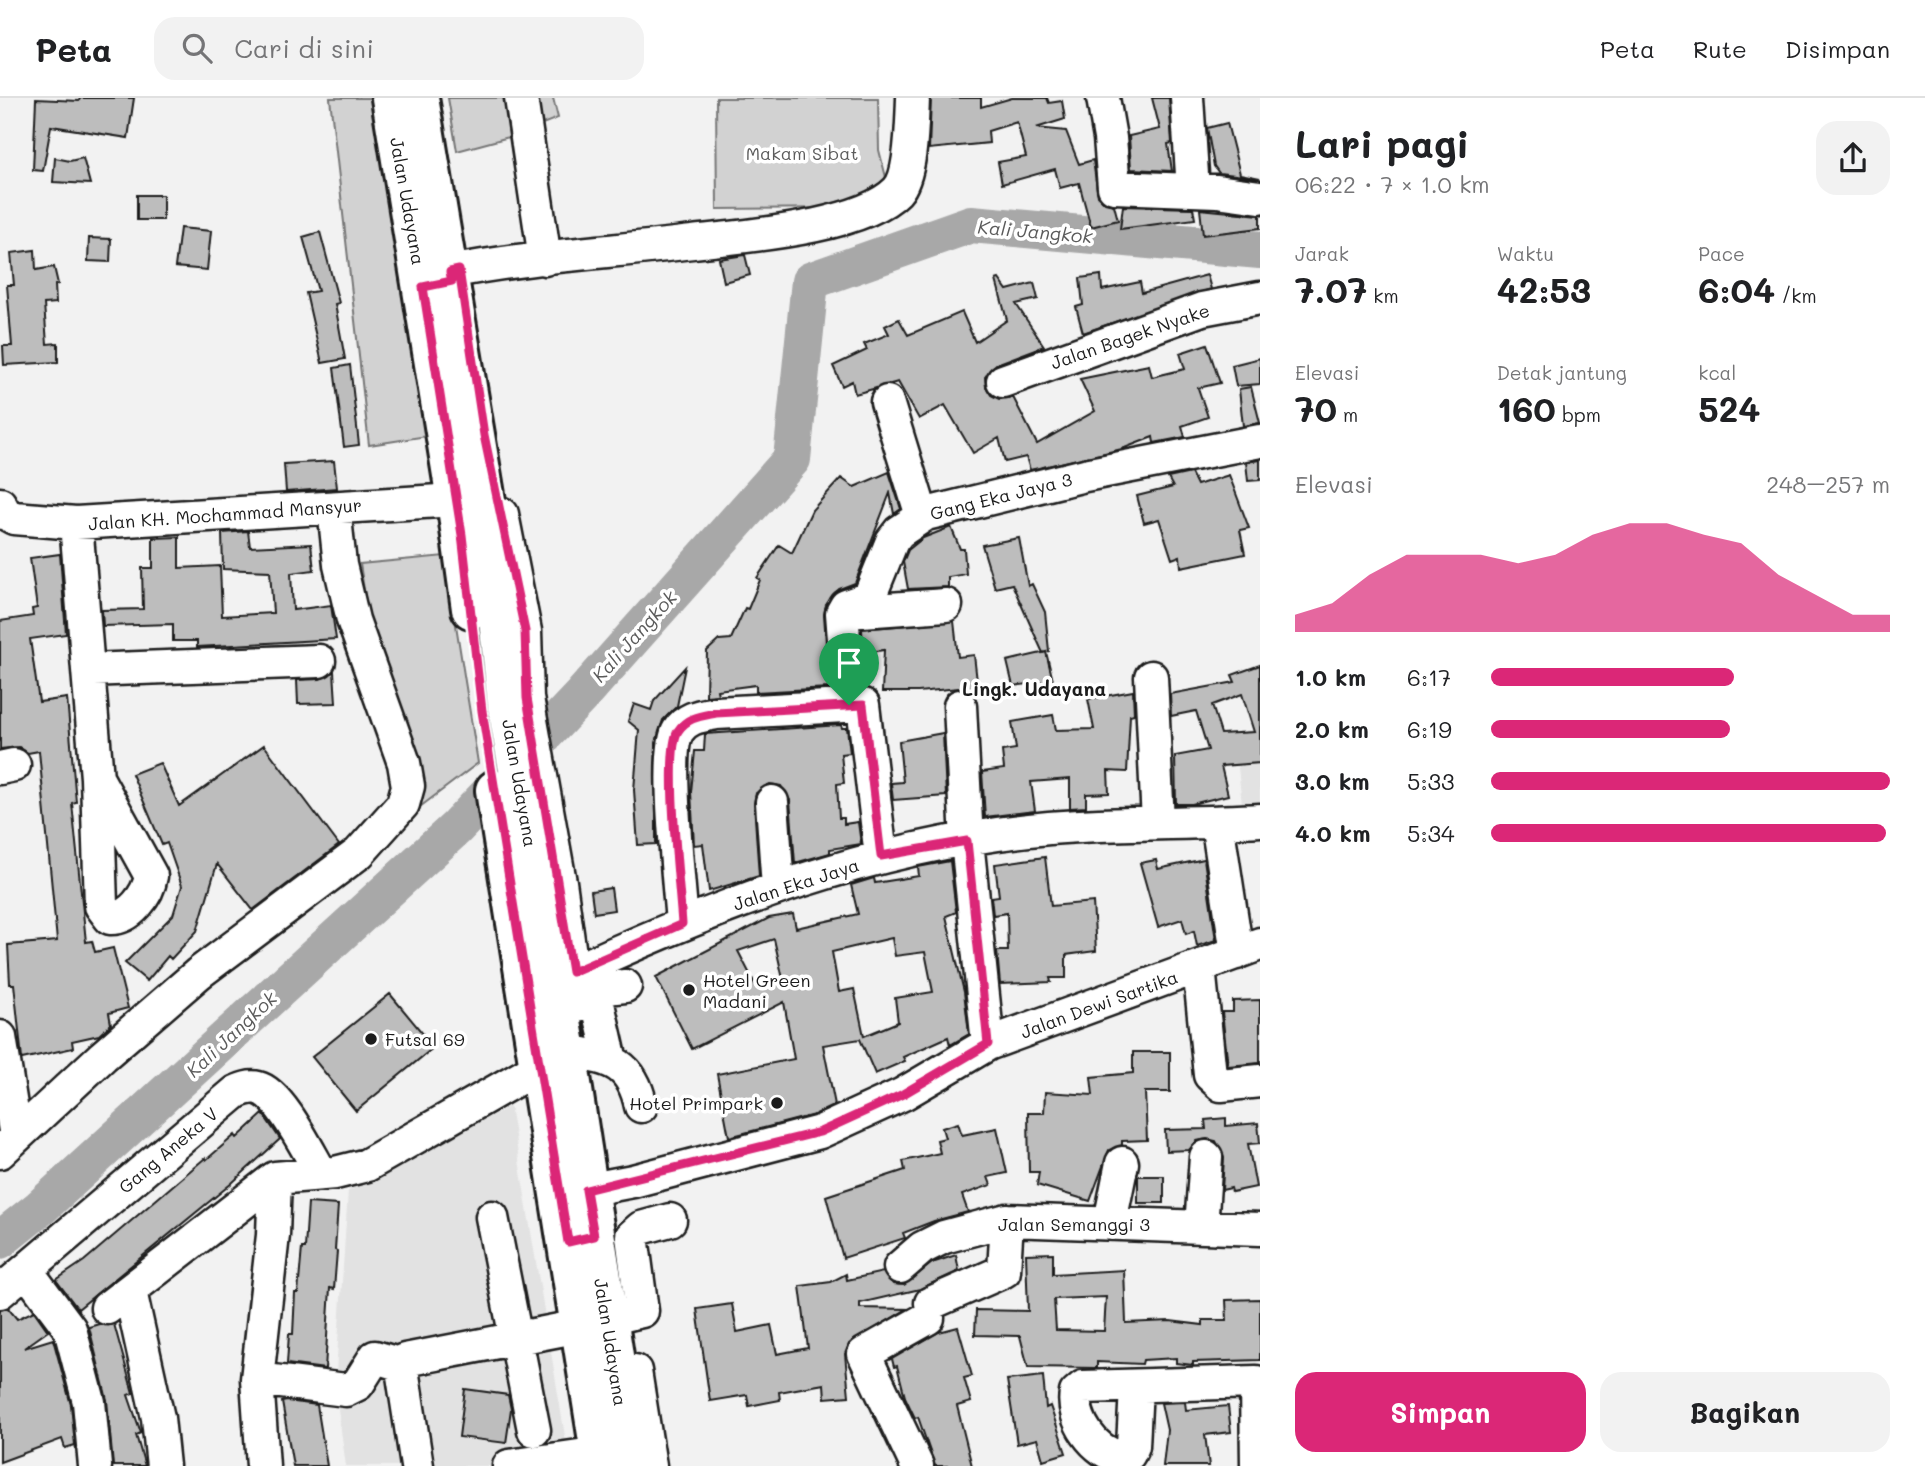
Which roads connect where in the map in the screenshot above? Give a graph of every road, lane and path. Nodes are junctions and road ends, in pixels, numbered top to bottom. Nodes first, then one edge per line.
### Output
1 (391, 98) edge
2 (419, 98) edge
3 (434, 98) edge
4 (521, 98) edge
5 (913, 98) edge
6 (1103, 98) edge
7 (1187, 98) edge
8 (1193, 190) junction
9 (1260, 197) edge
10 (545, 259) junction
11 (450, 276) junction
12 (1260, 298) edge
13 (1003, 381) dead end
14 (887, 402) dead end
15 (1260, 441) edge
16 (456, 500) junction
17 (334, 508) junction
18 (922, 516) junction
19 (9, 517) edge
20 (76, 523) junction
21 (946, 605) dead end
22 (842, 612) junction
23 (319, 661) dead end
24 (88, 670) junction
25 (1151, 677) dead end
26 (849, 705) junction
27 (506, 706) junction
28 (960, 706) dead end
29 (97, 778) junction
30 (772, 802) dead end
31 (1260, 820) edge
32 (1217, 822) junction
33 (1158, 823) junction
34 (967, 841) junction
35 (881, 856) junction
36 (531, 857) junction
37 (779, 888) junction
38 (682, 924) junction
39 (1248, 949) edge
40 (1199, 967) junction
41 (563, 976) junction
42 (625, 986) dead end
43 (0, 1037) edge
44 (988, 1044) junction
45 (575, 1058) junction
46 (1260, 1080) edge
47 (641, 1106) dead end
48 (8, 1144) edge
49 (1206, 1157) dead end
50 (1122, 1163) dead end
51 (321, 1172) junction
52 (275, 1178) junction
53 (595, 1188) junction
54 (492, 1217) dead end
55 (670, 1220) dead end
56 (1007, 1220) junction
57 (1110, 1223) junction
58 (1201, 1227) junction
59 (1260, 1229) edge
60 (581, 1239) junction
61 (900, 1267) dead end
62 (26, 1270) junction
63 (0, 1292) edge
64 (594, 1322) junction
65 (516, 1338) junction
66 (402, 1365) junction
67 (257, 1379) junction
68 (1258, 1381) edge
69 (1136, 1387) junction
70 (534, 1430) dead end
71 (611, 1462) edge
72 (95, 1466) edge
73 (163, 1466) edge
74 (263, 1466) edge
75 (417, 1466) edge
76 (509, 1466) edge
77 (650, 1466) edge
78 (917, 1466) edge
79 (1257, 1466) edge

1 - 11 main road, Jalan Udayana
2 - 11 main road, Jalan Udayana
3 - 11 street
4 - 10 street
5 - 10 street
6 - 8 street
7 - 8 street
8 - 9 street
10 - 11 street
11 - 16 main road, Jalan Udayana
11 - 27 main road, Jalan Udayana
12 - 13 street, Jalan Bagek Nyake
14 - 18 street
15 - 18 street, Gang Eka Jaya 3
16 - 17 street, Jalan KH. Mochammad Mansyur
16 - 27 main road, Jalan Udayana
17 - 20 street, Jalan KH. Mochammad Mansyur
17 - 48 street
18 - 22 street, Gang Eka Jaya 3
19 - 20 street, Jalan KH. Mochammad Mansyur
20 - 24 street
21 - 22 street
22 - 26 street
23 - 24 street
24 - 29 street
25 - 33 street
26 - 35 street
26 - 38 street
27 - 36 main road, Jalan Udayana
28 - 34 street
29 - 29 street
30 - 37 street
31 - 32 street, Jalan Eka Jaya
32 - 33 street, Jalan Eka Jaya
32 - 39 street
33 - 34 street, Jalan Eka Jaya
34 - 35 street, Jalan Eka Jaya
34 - 44 street
35 - 37 street, Jalan Eka Jaya
36 - 41 main road, Jalan Udayana
36 - 45 main road, Jalan Udayana
37 - 38 street, Jalan Eka Jaya
38 - 41 street, Jalan Eka Jaya
39 - 40 street, Jalan Dewi Sartika
40 - 44 street, Jalan Dewi Sartika
40 - 46 street
41 - 45 main road, Jalan Udayana
42 - 45 street
43 - 48 street
44 - 53 street, Jalan Dewi Sartika
45 - 47 street
45 - 51 street
45 - 53 main road, Jalan Udayana
45 - 60 main road, Jalan Udayana
49 - 58 street
50 - 57 street
51 - 52 street
51 - 62 street, Gang Aneka V
52 - 67 street
52 - 73 street
53 - 60 main road, Jalan Udayana
53 - 77 street
54 - 65 street
55 - 64 street
56 - 57 street, Jalan Semanggi 3
56 - 61 street, Jalan Semanggi 3
56 - 78 street
57 - 58 street, Jalan Semanggi 3
58 - 59 street, Jalan Semanggi 3
60 - 64 main road, Jalan Udayana
62 - 63 street, Gang Aneka V
62 - 72 street
64 - 65 street
64 - 71 main road, Jalan Udayana
65 - 66 street
65 - 70 street
66 - 67 street
66 - 75 street
67 - 74 street
68 - 69 street
68 - 79 street
69 - 69 street
71 - 76 street

